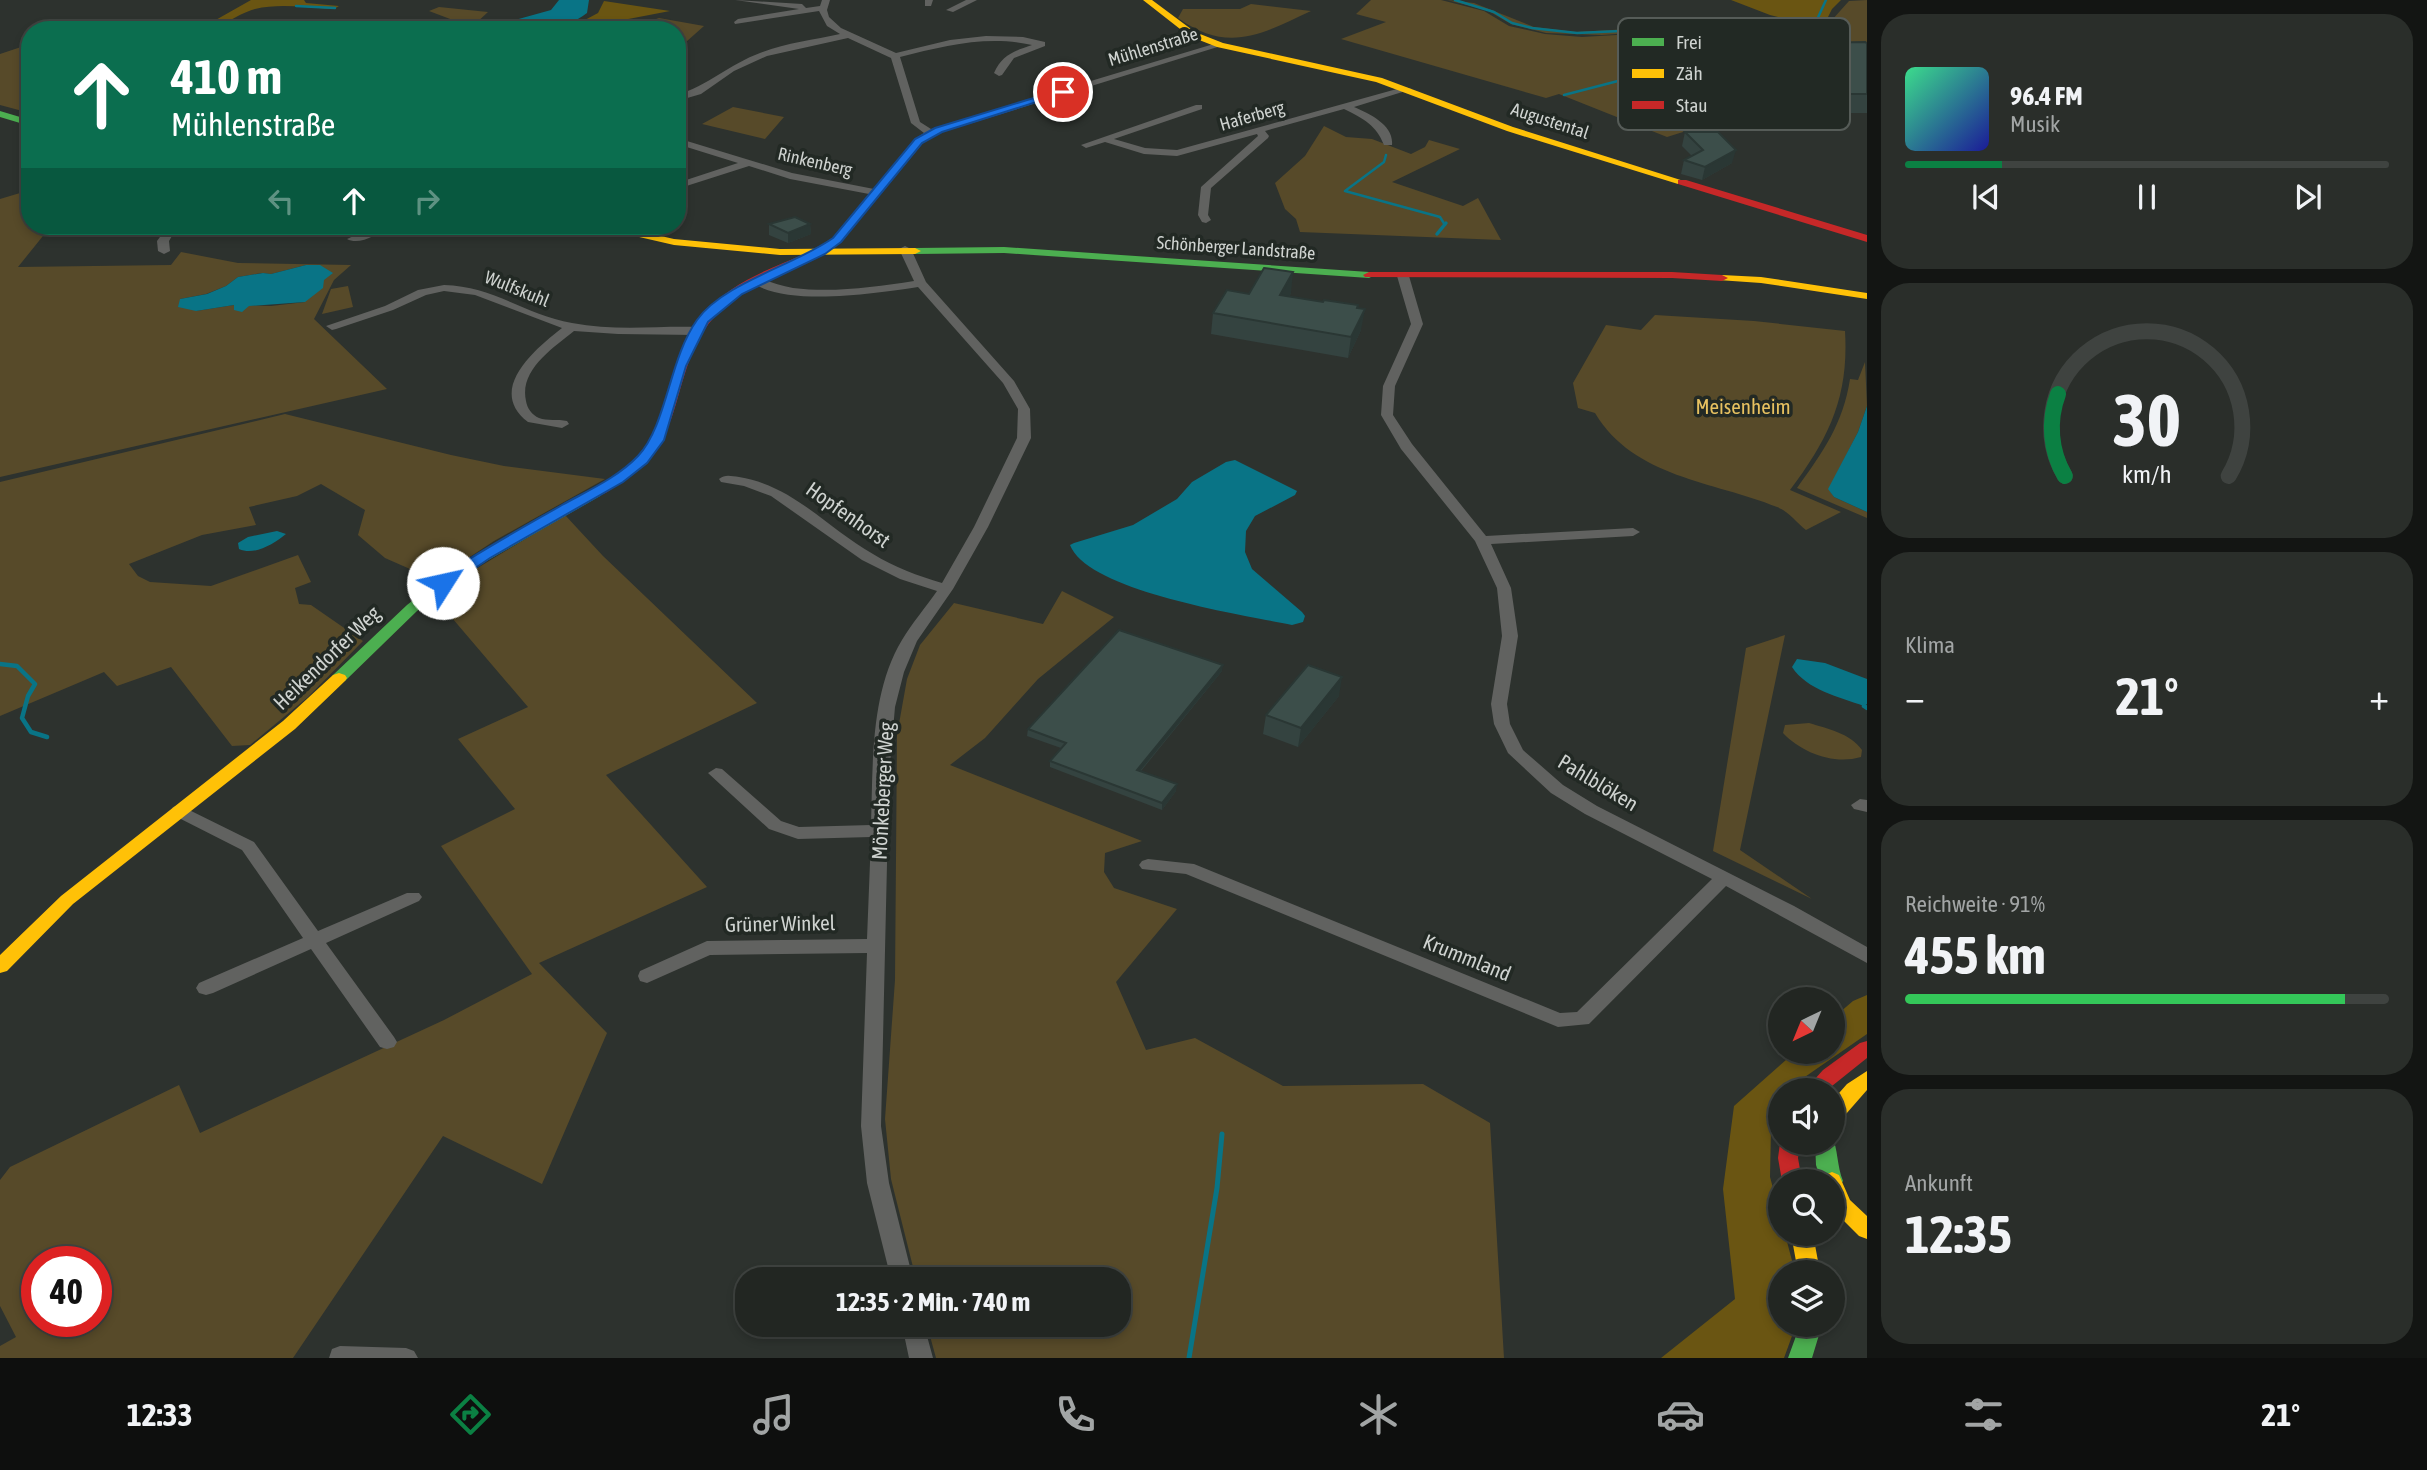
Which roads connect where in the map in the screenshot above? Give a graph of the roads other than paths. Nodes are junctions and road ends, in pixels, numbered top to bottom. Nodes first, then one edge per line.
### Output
1 (738, 0) edge
2 (972, 0) edge
3 (1147, 0) edge
4 (823, 4) edge
5 (950, 10) dead end
6 (738, 22) dead end
7 (848, 36) junction
8 (1220, 45) junction
9 (895, 56) junction
10 (999, 73) dead end
11 (1407, 89) junction
12 (686, 95) edge
13 (1199, 107) dead end
14 (1347, 107) junction
15 (0, 114) edge
16 (21, 120) edge
17 (1259, 130) junction
18 (930, 133) junction
19 (1105, 139) junction
20 (1388, 143) dead end
21 (686, 144) edge
22 (1086, 145) dead end
23 (748, 163) junction
24 (686, 183) edge
25 (875, 192) junction
26 (1206, 220) dead end
27 (167, 235) edge
28 (364, 235) edge
29 (643, 235) edge
30 (353, 239) dead end
31 (1867, 239) edge
32 (905, 249) junction
33 (164, 251) dead end
34 (821, 252) junction
35 (1403, 276) junction
36 (756, 281) junction
37 (921, 283) junction
38 (1867, 296) edge
39 (332, 326) dead end
40 (571, 327) junction
41 (696, 331) junction
42 (562, 424) dead end
43 (726, 478) dead end
44 (1633, 531) dead end
45 (1482, 541) junction
46 (946, 589) junction
47 (716, 773) dead end
48 (179, 811) junction
49 (881, 831) junction
50 (1148, 865) dead end
51 (1724, 877) junction
52 (413, 897) dead end
53 (316, 940) junction
54 (877, 946) junction
55 (1867, 956) edge
56 (0, 967) edge
57 (647, 976) dead end
58 (206, 988) dead end
59 (387, 1042) dead end
60 (1867, 1048) edge
61 (1827, 1078) edge
62 (1867, 1079) edge
63 (1845, 1100) edge
64 (1845, 1208) edge
65 (1867, 1230) edge
66 (899, 1267) edge
67 (916, 1337) edge
68 (1807, 1337) edge
69 (340, 1356) edge
70 (406, 1358) edge
71 (921, 1358) edge
72 (1800, 1358) edge

1 - 4 street
2 - 5 street
3 - 8 main road, Augustental
4 - 6 street
4 - 7 street
7 - 9 street
7 - 12 street
8 - 11 main road, Augustental
8 - 18 street, Mühlenstraße
9 - 10 street
9 - 18 street
11 - 14 street, Haferberg
11 - 31 main road, Augustental
13 - 19 street, Haferberg
14 - 17 street, Haferberg
14 - 20 street
15 - 16 main road
17 - 19 street, Haferberg
17 - 26 street
18 - 25 street, Mühlenstraße
19 - 22 street, Haferberg
21 - 23 street, Rinkenberg
23 - 24 street, Rinkenberg
23 - 25 street, Rinkenberg
25 - 34 street, Mühlenstraße
27 - 33 street
28 - 30 street
29 - 34 main road, Schönberger Landstraße
32 - 34 main road, Schönberger Landstraße
32 - 35 main road, Schönberger Landstraße
32 - 37 street, Mönkeberger Weg
34 - 36 main road, Heikendorfer Weg
35 - 38 main road, Schönberger Landstraße
35 - 45 street, Pahlblöken
36 - 37 street
36 - 41 main road, Heikendorfer Weg
37 - 46 street, Mönkeberger Weg
39 - 40 street, Wulfskuhl
40 - 41 street, Wulfskuhl
40 - 42 street
41 - 48 main road, Heikendorfer Weg
43 - 46 street, Hopfenhorst
44 - 45 street
45 - 51 street, Pahlblöken
46 - 49 street, Mönkeberger Weg
47 - 49 street
48 - 53 street
48 - 56 main road, Heikendorfer Weg
49 - 54 street, Mönkeberger Weg
50 - 51 street, Krummland
51 - 55 street, Pahlblöken
52 - 53 street
53 - 58 street
53 - 59 street
54 - 57 street, Grüner Winkel
54 - 66 street, Mönkeberger Weg
60 - 61 main road
62 - 63 main road
64 - 65 main road
67 - 71 street
68 - 72 main road
69 - 70 street

